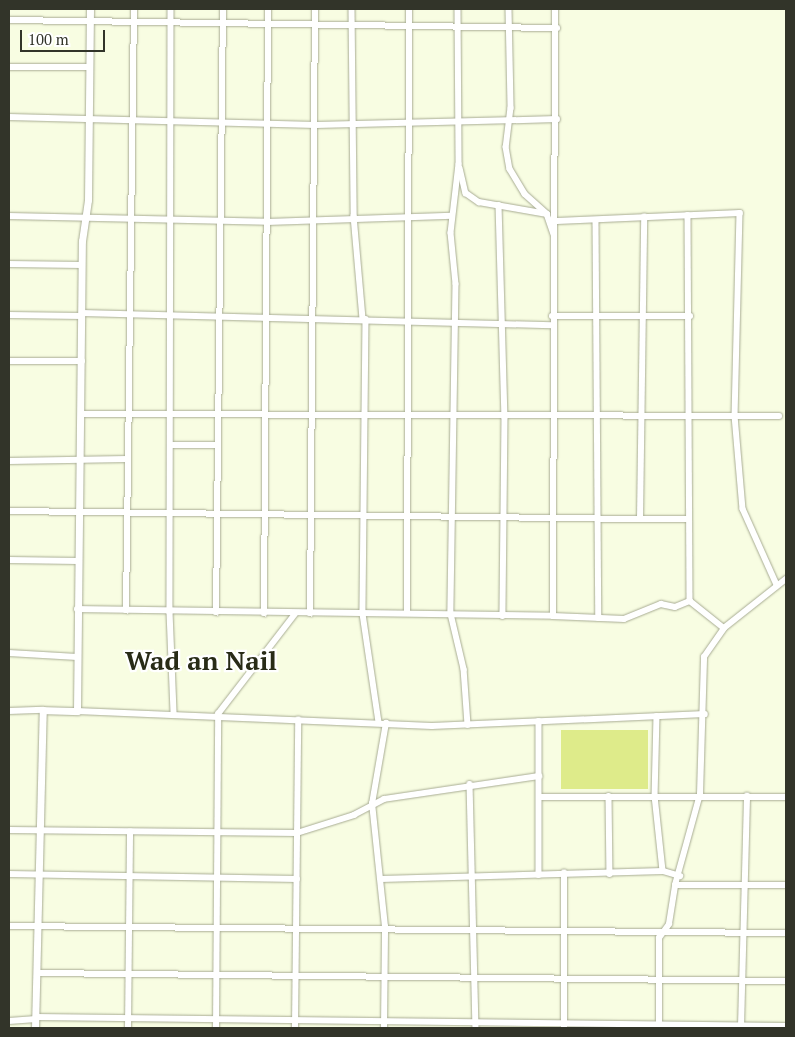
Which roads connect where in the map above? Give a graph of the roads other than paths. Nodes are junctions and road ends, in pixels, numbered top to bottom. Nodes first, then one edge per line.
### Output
1 (90, 9) edge
2 (134, 9) edge
3 (172, 9) edge
4 (223, 9) edge
5 (268, 9) edge
6 (315, 9) edge
7 (352, 9) edge
8 (409, 9) edge
9 (458, 9) edge
10 (509, 9) edge
11 (555, 9) edge
12 (90, 19) junction
13 (9, 20) edge
14 (134, 21) junction
15 (171, 22) junction
16 (223, 24) junction
17 (268, 25) junction
18 (315, 25) junction
19 (352, 25) junction
20 (410, 26) junction
21 (458, 28) junction
22 (509, 28) junction
23 (557, 28) junction
24 (9, 67) edge
25 (90, 67) junction
26 (9, 117) edge
27 (557, 119) junction
28 (89, 120) junction
29 (129, 120) junction
30 (171, 120) junction
31 (412, 120) junction
32 (460, 120) junction
33 (510, 120) junction
34 (222, 121) junction
35 (267, 122) junction
36 (353, 122) junction
37 (314, 124) junction
38 (459, 164) junction
39 (499, 205) junction
40 (547, 214) junction
41 (688, 215) junction
42 (9, 216) edge
43 (452, 216) junction
44 (644, 217) junction
45 (87, 218) junction
46 (129, 219) junction
47 (171, 220) junction
48 (410, 220) junction
49 (355, 221) junction
50 (557, 221) junction
51 (221, 222) junction
52 (266, 222) junction
53 (314, 222) junction
54 (596, 222) junction
55 (555, 239) junction
56 (9, 264) edge
57 (82, 265) junction
58 (129, 314) junction
59 (9, 315) edge
60 (82, 315) junction
61 (171, 315) junction
62 (219, 315) junction
63 (266, 316) junction
64 (552, 316) junction
65 (690, 316) junction
66 (312, 317) junction
67 (596, 317) junction
68 (644, 317) junction
69 (364, 319) junction
70 (409, 320) junction
71 (454, 322) junction
72 (501, 324) junction
73 (552, 325) junction
74 (9, 361) edge
75 (82, 361) junction
76 (82, 414) junction
77 (128, 414) junction
78 (170, 415) junction
79 (218, 415) junction
80 (265, 416) junction
81 (312, 416) junction
82 (365, 416) junction
83 (408, 416) junction
84 (453, 416) junction
85 (735, 416) junction
86 (779, 416) dead end
87 (505, 417) junction
88 (553, 417) junction
89 (596, 417) junction
90 (690, 417) junction
91 (642, 418) junction
92 (170, 445) junction
93 (218, 445) junction
94 (127, 459) junction
95 (80, 460) junction
96 (9, 462) edge
97 (9, 511) edge
98 (78, 513) junction
99 (127, 513) junction
100 (170, 514) junction
101 (217, 514) junction
102 (264, 515) junction
103 (311, 516) junction
104 (364, 516) junction
105 (408, 517) junction
106 (452, 518) junction
107 (504, 519) junction
108 (553, 519) junction
109 (601, 519) junction
110 (640, 519) junction
111 (689, 519) junction
112 (9, 560) edge
113 (78, 562) junction
114 (786, 579) edge
115 (777, 585) junction
116 (690, 601) junction
117 (77, 609) junction
118 (126, 611) junction
119 (170, 612) junction
120 (216, 613) junction
121 (264, 614) junction
122 (295, 614) junction
123 (310, 614) junction
124 (363, 614) junction
125 (407, 614) junction
126 (451, 614) junction
127 (503, 616) junction
128 (553, 616) junction
129 (599, 618) junction
130 (724, 628) junction
131 (9, 653) edge
132 (77, 657) junction
133 (43, 710) junction
134 (9, 711) edge
135 (77, 711) junction
136 (174, 713) junction
137 (218, 714) junction
138 (705, 714) junction
139 (657, 716) junction
140 (298, 720) junction
141 (539, 722) junction
142 (379, 723) junction
143 (386, 723) junction
144 (468, 725) junction
145 (539, 776) junction
146 (470, 784) junction
147 (700, 794) junction
148 (609, 796) junction
149 (655, 796) junction
150 (747, 796) junction
151 (539, 797) junction
152 (786, 797) edge
153 (372, 804) junction
154 (9, 830) edge
155 (41, 831) junction
156 (130, 832) junction
157 (218, 832) junction
158 (297, 833) junction
159 (664, 871) junction
160 (564, 873) junction
161 (9, 874) edge
162 (40, 874) junction
163 (610, 874) junction
164 (539, 875) junction
165 (130, 876) junction
166 (680, 876) junction
167 (218, 878) junction
168 (297, 879) junction
169 (382, 879) junction
170 (474, 880) junction
171 (745, 884) junction
172 (674, 885) junction
173 (786, 885) edge
174 (9, 926) edge
175 (39, 926) junction
176 (129, 926) junction
177 (217, 927) junction
178 (296, 927) junction
179 (385, 927) junction
180 (475, 929) junction
181 (564, 930) junction
182 (744, 932) junction
183 (660, 933) junction
184 (786, 933) edge
185 (37, 973) junction
186 (129, 974) junction
187 (217, 975) junction
188 (296, 976) junction
189 (384, 977) junction
190 (475, 977) junction
191 (564, 978) junction
192 (656, 979) junction
193 (742, 981) junction
194 (786, 981) edge
195 (36, 1018) junction
196 (128, 1018) junction
197 (217, 1019) junction
198 (296, 1020) junction
199 (9, 1021) edge
200 (384, 1021) junction
201 (659, 1021) junction
202 (476, 1025) edge
203 (564, 1026) edge
204 (786, 1026) edge
205 (741, 1027) edge
206 (35, 1028) edge
207 (128, 1028) edge
208 (216, 1028) edge
209 (295, 1028) edge
210 (384, 1028) edge
211 (659, 1028) edge

1 - 12 street
2 - 14 street
3 - 15 street
4 - 16 street
5 - 17 street
6 - 18 street
7 - 19 street
8 - 20 street
9 - 21 street
10 - 22 street
11 - 23 street
12 - 13 street
12 - 14 street
12 - 25 street
14 - 15 street
14 - 29 street
15 - 16 street
15 - 30 street
16 - 17 street
16 - 34 street
17 - 18 street
17 - 35 street
18 - 19 street
18 - 37 street
19 - 20 street
19 - 36 street
20 - 21 street
20 - 31 street
21 - 22 street
21 - 32 street
22 - 23 street
22 - 33 street
23 - 27 street
24 - 25 street
25 - 28 street
26 - 28 street
27 - 33 street
27 - 50 street
28 - 29 street
28 - 45 street
29 - 30 street
29 - 46 street
30 - 34 street
30 - 47 street
31 - 32 street
31 - 36 street
31 - 48 street
32 - 33 street
32 - 38 street
33 - 40 street
34 - 35 street
34 - 51 street
35 - 37 street
35 - 52 street
36 - 37 street
36 - 49 street
37 - 53 street
38 - 39 street
38 - 43 street
39 - 40 street
39 - 72 street
40 - 55 street
41 - 44 street
41 - 65 street
41 - 85 street
42 - 45 street
43 - 48 street
43 - 71 street
44 - 54 street
44 - 68 street
45 - 46 street
45 - 57 street
46 - 47 street
46 - 58 street
47 - 51 street
47 - 61 street
48 - 49 street
48 - 70 street
49 - 53 street
49 - 69 street
50 - 54 street
50 - 55 street
51 - 52 street
51 - 62 street
52 - 53 street
52 - 63 street
53 - 66 street
54 - 67 street
55 - 64 street
56 - 57 street
57 - 60 street
58 - 60 street
58 - 61 street
58 - 77 street
59 - 60 street
60 - 75 street
61 - 62 street
61 - 78 street
62 - 63 street
62 - 79 street
63 - 66 street
63 - 80 street
64 - 67 street
64 - 73 street
65 - 68 street
65 - 90 street
66 - 69 street
66 - 81 street
67 - 68 street
67 - 89 street
68 - 91 street
69 - 70 street
69 - 82 street
70 - 71 street
70 - 83 street
71 - 72 street
71 - 84 street
72 - 73 street
72 - 87 street
73 - 88 street
74 - 75 street
75 - 76 street
76 - 77 street
76 - 95 street
77 - 78 street
77 - 94 street
78 - 79 street
78 - 92 street
79 - 80 street
79 - 93 street
80 - 81 street
80 - 102 street
81 - 82 street
81 - 103 street
82 - 83 street
82 - 104 street
83 - 84 street
83 - 105 street
84 - 87 street
84 - 106 street
85 - 86 street
85 - 90 street
85 - 115 street
87 - 88 street
87 - 107 street
88 - 89 street
88 - 108 street
89 - 91 street
89 - 109 street
90 - 91 street
90 - 111 street
91 - 110 street
92 - 93 street
92 - 100 street
93 - 101 street
94 - 95 street
94 - 99 street
95 - 96 street
95 - 98 street
97 - 98 street
98 - 99 street
98 - 113 street
99 - 100 street
99 - 118 street
100 - 101 street
100 - 119 street
101 - 102 street
101 - 120 street
102 - 103 street
102 - 121 street
103 - 104 street
103 - 123 street
104 - 105 street
104 - 124 street
105 - 106 street
105 - 125 street
106 - 107 street
106 - 126 street
107 - 108 street
107 - 127 street
108 - 109 street
108 - 128 street
109 - 110 street
109 - 129 street
110 - 111 street
111 - 116 street
112 - 113 street
113 - 117 street
114 - 115 street
115 - 130 street
116 - 129 street
116 - 130 street
117 - 118 street
117 - 132 street
118 - 119 street
119 - 120 street
119 - 136 street
120 - 121 street
121 - 122 street
122 - 123 street
122 - 137 street
123 - 124 street
124 - 125 street
124 - 142 street
125 - 126 street
126 - 127 street
126 - 144 street
127 - 128 street
128 - 129 street
130 - 138 street
131 - 132 street
132 - 135 street
133 - 134 street
133 - 135 street
133 - 155 street
135 - 136 street
136 - 137 street
137 - 140 street
137 - 157 street
138 - 139 street
138 - 147 street
139 - 141 street
139 - 149 street
140 - 142 street
140 - 158 street
141 - 144 street
141 - 145 street
142 - 143 street
143 - 144 street
143 - 153 street
145 - 146 street
145 - 151 street
146 - 153 street
146 - 170 street
147 - 149 street
147 - 150 street
147 - 166 street
148 - 149 street
148 - 151 street
148 - 163 street
149 - 159 street
150 - 152 street
150 - 171 street
151 - 164 street
153 - 158 street
153 - 169 street
154 - 155 street
155 - 156 street
155 - 162 street
156 - 157 street
156 - 165 street
157 - 158 street
157 - 167 street
158 - 168 street
159 - 163 street
159 - 166 street
160 - 163 street
160 - 164 street
160 - 181 street
161 - 162 street
162 - 165 street
162 - 175 street
164 - 170 street
165 - 167 street
165 - 176 street
166 - 172 street
167 - 168 street
167 - 177 street
168 - 178 street
169 - 170 street
169 - 179 street
170 - 180 street
171 - 172 street
171 - 173 street
171 - 182 street
172 - 183 street
174 - 175 street
175 - 176 street
175 - 185 street
176 - 177 street
176 - 186 street
177 - 178 street
177 - 187 street
178 - 179 street
178 - 188 street
179 - 180 street
179 - 189 street
180 - 181 street
180 - 190 street
181 - 183 street
181 - 191 street
182 - 183 street
182 - 184 street
182 - 193 street
183 - 192 street
185 - 186 street
185 - 195 street
186 - 187 street
186 - 196 street
187 - 188 street
187 - 197 street
188 - 189 street
188 - 198 street
189 - 190 street
189 - 200 street
190 - 191 street
190 - 202 street
191 - 192 street
191 - 203 street
192 - 193 street
192 - 201 street
193 - 194 street
193 - 205 street
195 - 196 street
195 - 199 street
195 - 206 street
196 - 197 street
196 - 207 street
197 - 198 street
197 - 208 street
198 - 200 street
198 - 209 street
200 - 202 street
200 - 210 street
201 - 203 street
201 - 205 street
201 - 211 street
202 - 203 street
204 - 205 street

